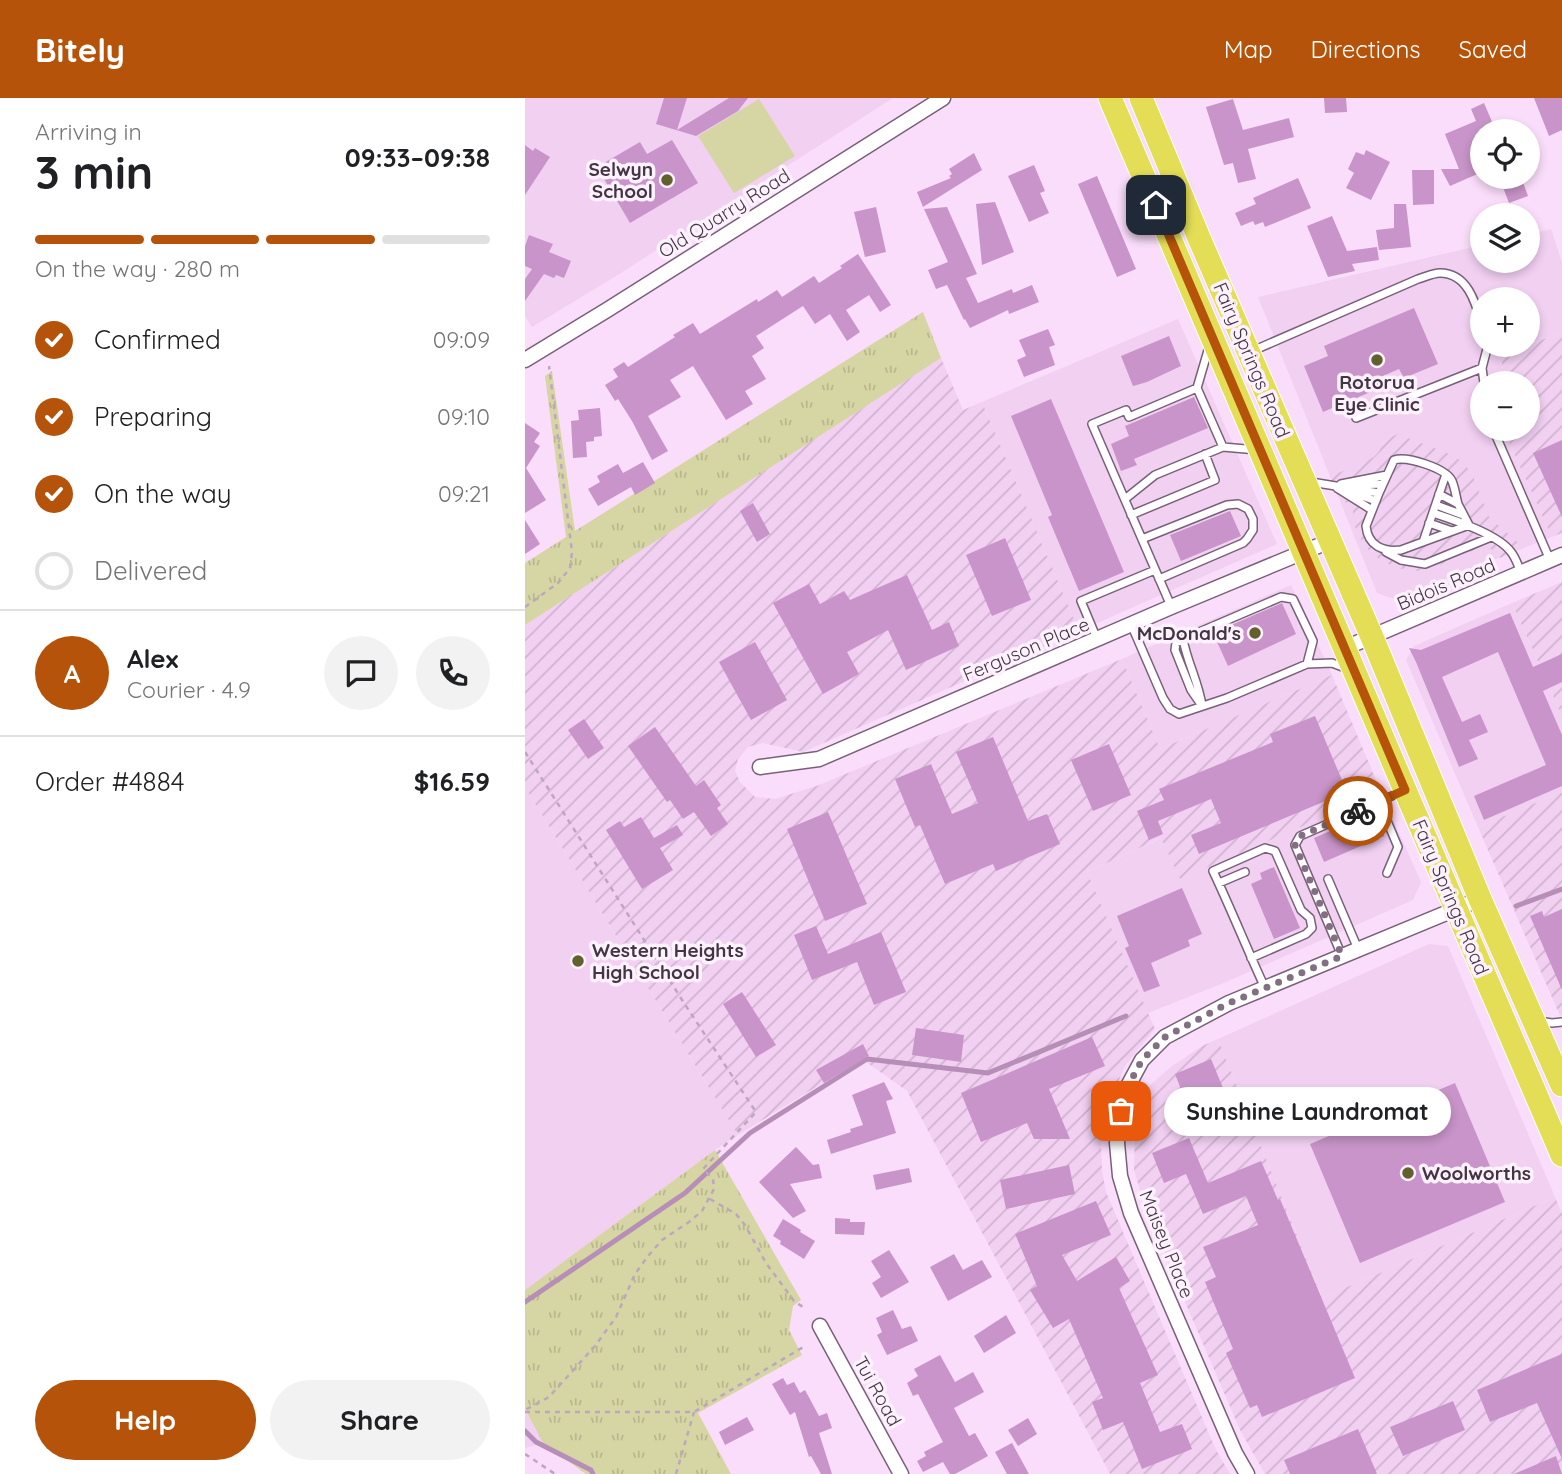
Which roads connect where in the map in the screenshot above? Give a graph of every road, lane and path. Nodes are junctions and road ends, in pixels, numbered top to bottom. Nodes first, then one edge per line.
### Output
1 (943, 98) edge
2 (1096, 98) edge
3 (1110, 98) edge
4 (1128, 98) edge
5 (1141, 98) edge
6 (1167, 159) junction
7 (1156, 205) junction
8 (1199, 238) junction
9 (1470, 291) edge
10 (1212, 336) junction
11 (1249, 352) junction
12 (1485, 357) edge
13 (525, 360) edge
14 (549, 366) dead end
15 (1482, 368) junction
16 (1482, 371) edge
17 (1197, 388) junction
18 (1356, 418) dead end
19 (1499, 441) edge
20 (1223, 447) junction
21 (1261, 451) junction
22 (1205, 454) junction
23 (1445, 474) junction
24 (1387, 475) junction
25 (1303, 480) junction
26 (1383, 484) junction
27 (1334, 486) junction
28 (1379, 492) junction
29 (1439, 494) junction
30 (1125, 499) junction
31 (1376, 501) junction
32 (1458, 504) junction
33 (1434, 509) junction
34 (1372, 510) junction
35 (1131, 514) junction
36 (1463, 515) junction
37 (1429, 523) junction
38 (1469, 526) junction
39 (1452, 531) junction
40 (1427, 532) junction
41 (1439, 536) junction
42 (1491, 537) junction
43 (1142, 539) junction
44 (1330, 541) junction
45 (1423, 542) junction
46 (1411, 547) junction
47 (1379, 549) junction
48 (1304, 552) junction
49 (1556, 557) edge
50 (1410, 563) junction
51 (1155, 570) junction
52 (1521, 573) junction
53 (1159, 579) junction
54 (525, 607) edge
55 (1171, 607) junction
56 (1131, 624) junction
57 (1371, 637) junction
58 (1097, 639) junction
59 (1345, 648) junction
60 (1307, 664) junction
61 (1355, 671) junction
62 (1202, 706) junction
63 (525, 752) edge
64 (760, 767) dead end
65 (1405, 790) junction
66 (1380, 802) junction
67 (1245, 872) dead end
68 (1387, 873) dead end
69 (1328, 879) dead end
70 (1219, 883) junction
71 (1334, 894) junction
72 (1480, 899) junction
73 (1319, 901) junction
74 (1456, 909) junction
75 (1358, 949) junction
76 (1342, 956) junction
77 (1251, 958) junction
78 (1265, 988) junction
79 (1534, 1021) junction
80 (1562, 1022) edge
81 (1562, 1085) edge
82 (1562, 1155) edge
83 (710, 1199) junction
84 (806, 1309) dead end
85 (820, 1326) dead end
86 (805, 1346) dead end
87 (525, 1411) edge
88 (694, 1412) junction
89 (525, 1454) edge
90 (555, 1474) edge
91 (676, 1474) edge
92 (901, 1474) edge
93 (1247, 1474) edge

1 - 13 street, Old Quarry Road
2 - 7 highway
3 - 7 highway, Fairy Springs Road
4 - 6 highway
5 - 6 highway, Fairy Springs Road
6 - 8 highway, Fairy Springs Road
7 - 10 highway, Fairy Springs Road
8 - 10 highway
8 - 11 highway, Fairy Springs Road
9 - 11 lane
10 - 17 lane
10 - 21 highway, Fairy Springs Road
11 - 25 highway, Fairy Springs Road
12 - 15 lane
14 - 54 path
15 - 16 lane
15 - 18 lane
17 - 20 lane
17 - 30 lane
19 - 49 lane
20 - 21 lane
20 - 22 lane
21 - 48 highway, Fairy Springs Road
22 - 30 lane
22 - 35 lane
23 - 24 lane
23 - 29 lane
23 - 32 lane
24 - 26 lane
24 - 27 lane
25 - 27 lane
25 - 44 highway, Fairy Springs Road
26 - 27 lane
26 - 28 lane
27 - 28 lane
27 - 31 lane
27 - 34 lane
28 - 31 lane
29 - 32 lane
29 - 33 lane
30 - 35 lane
31 - 34 lane
32 - 36 lane
33 - 36 lane
33 - 37 lane
33 - 38 lane
34 - 47 lane
35 - 43 lane
36 - 38 lane
37 - 39 lane
37 - 40 lane
38 - 39 lane
38 - 42 lane
39 - 41 lane
40 - 41 lane
40 - 45 lane
41 - 45 lane
42 - 50 lane
42 - 52 lane
43 - 51 lane
43 - 53 lane
44 - 48 street, Ferguson Place
44 - 57 highway, Fairy Springs Road
45 - 46 lane
46 - 47 lane
46 - 50 lane
47 - 50 lane
48 - 55 street, Ferguson Place
48 - 59 highway, Fairy Springs Road
49 - 52 street, Bidois Road
51 - 53 lane
51 - 58 lane
52 - 57 street, Bidois Road
53 - 55 lane
55 - 56 street, Ferguson Place
56 - 58 street, Ferguson Place
56 - 62 lane
57 - 59 street, Bidois Road
57 - 72 highway, Fairy Springs Road
58 - 64 street, Ferguson Place
59 - 61 highway, Fairy Springs Road
60 - 61 lane
60 - 62 lane
60 - 62 lane
61 - 65 highway, Fairy Springs Road
63 - 83 path
65 - 66 lane
65 - 74 highway, Fairy Springs Road
66 - 68 lane
66 - 73 lane
67 - 70 lane
69 - 71 lane
70 - 77 lane
70 - 77 lane
71 - 73 lane
71 - 75 lane
72 - 74 street, Maisey Place
72 - 79 highway, Fairy Springs Road
73 - 76 lane
74 - 75 street, Maisey Place
74 - 82 highway, Fairy Springs Road
75 - 76 street, Maisey Place
76 - 78 street, Maisey Place
77 - 78 lane
78 - 93 street, Maisey Place
79 - 80 lane
79 - 81 highway, Fairy Springs Road
83 - 84 path
83 - 87 path
85 - 92 street, Tui Road
86 - 88 path
87 - 88 path
88 - 91 path
89 - 90 path

